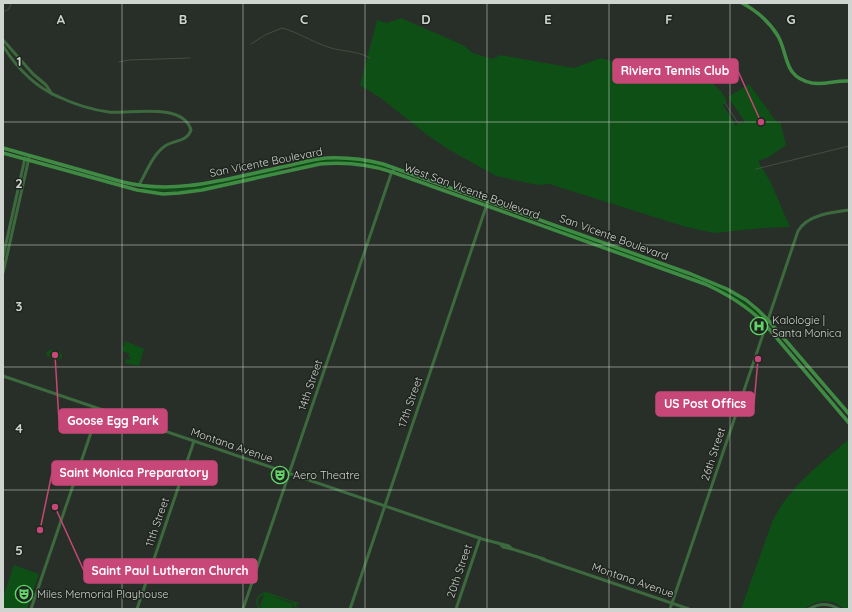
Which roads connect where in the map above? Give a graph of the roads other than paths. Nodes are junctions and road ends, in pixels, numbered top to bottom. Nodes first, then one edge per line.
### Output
1 (742, 3) edge
2 (3, 40) edge
3 (3, 46) edge
4 (849, 81) edge
5 (52, 94) junction
6 (3, 148) edge
7 (3, 153) edge
8 (28, 155) junction
9 (27, 160) junction
10 (395, 168) junction
11 (392, 172) junction
12 (139, 186) junction
13 (488, 201) junction
14 (486, 206) junction
15 (849, 210) edge
16 (3, 257) edge
17 (3, 274) edge
18 (768, 320) junction
19 (766, 326) junction
20 (3, 376) edge
21 (99, 409) junction
22 (849, 414) edge
23 (849, 423) edge
24 (194, 441) junction
25 (289, 473) junction
26 (385, 506) junction
27 (480, 538) junction
28 (672, 603) junction
29 (31, 609) edge
30 (137, 609) edge
31 (243, 609) edge
32 (350, 609) edge
33 (456, 609) edge
34 (670, 609) edge
35 (689, 609) edge
36 (809, 609) edge
37 (839, 609) edge

1 - 4 main road
2 - 5 street
3 - 5 street
5 - 12 street
6 - 8 main road, San Vicente Boulevard
7 - 9 main road
8 - 9 street
8 - 12 main road, San Vicente Boulevard
9 - 11 main road, West San Vicente Boulevard
9 - 16 street
9 - 17 street
10 - 11 street, 14th Street
10 - 12 main road, San Vicente Boulevard
10 - 13 main road, San Vicente Boulevard
11 - 14 main road, West San Vicente Boulevard
11 - 25 street, 14th Street
13 - 14 street, 17th Street
13 - 18 main road, San Vicente Boulevard
14 - 19 main road, West San Vicente Boulevard
14 - 26 street, 17th Street
15 - 18 street, 26th Street
18 - 19 street, 26th Street
18 - 22 main road
19 - 23 main road, West San Vicente Boulevard
19 - 28 street, 26th Street
20 - 21 street, Montana Avenue
21 - 24 street, Montana Avenue
21 - 29 street
24 - 25 street, Montana Avenue
24 - 30 street, 11th Street
25 - 26 street, Montana Avenue
25 - 31 street, 14th Street
26 - 27 street, Montana Avenue
26 - 32 street, 17th Street
27 - 28 street, Montana Avenue
27 - 33 street, 20th Street
28 - 34 street, 26th Street
28 - 35 street, Montana Avenue
36 - 37 street

